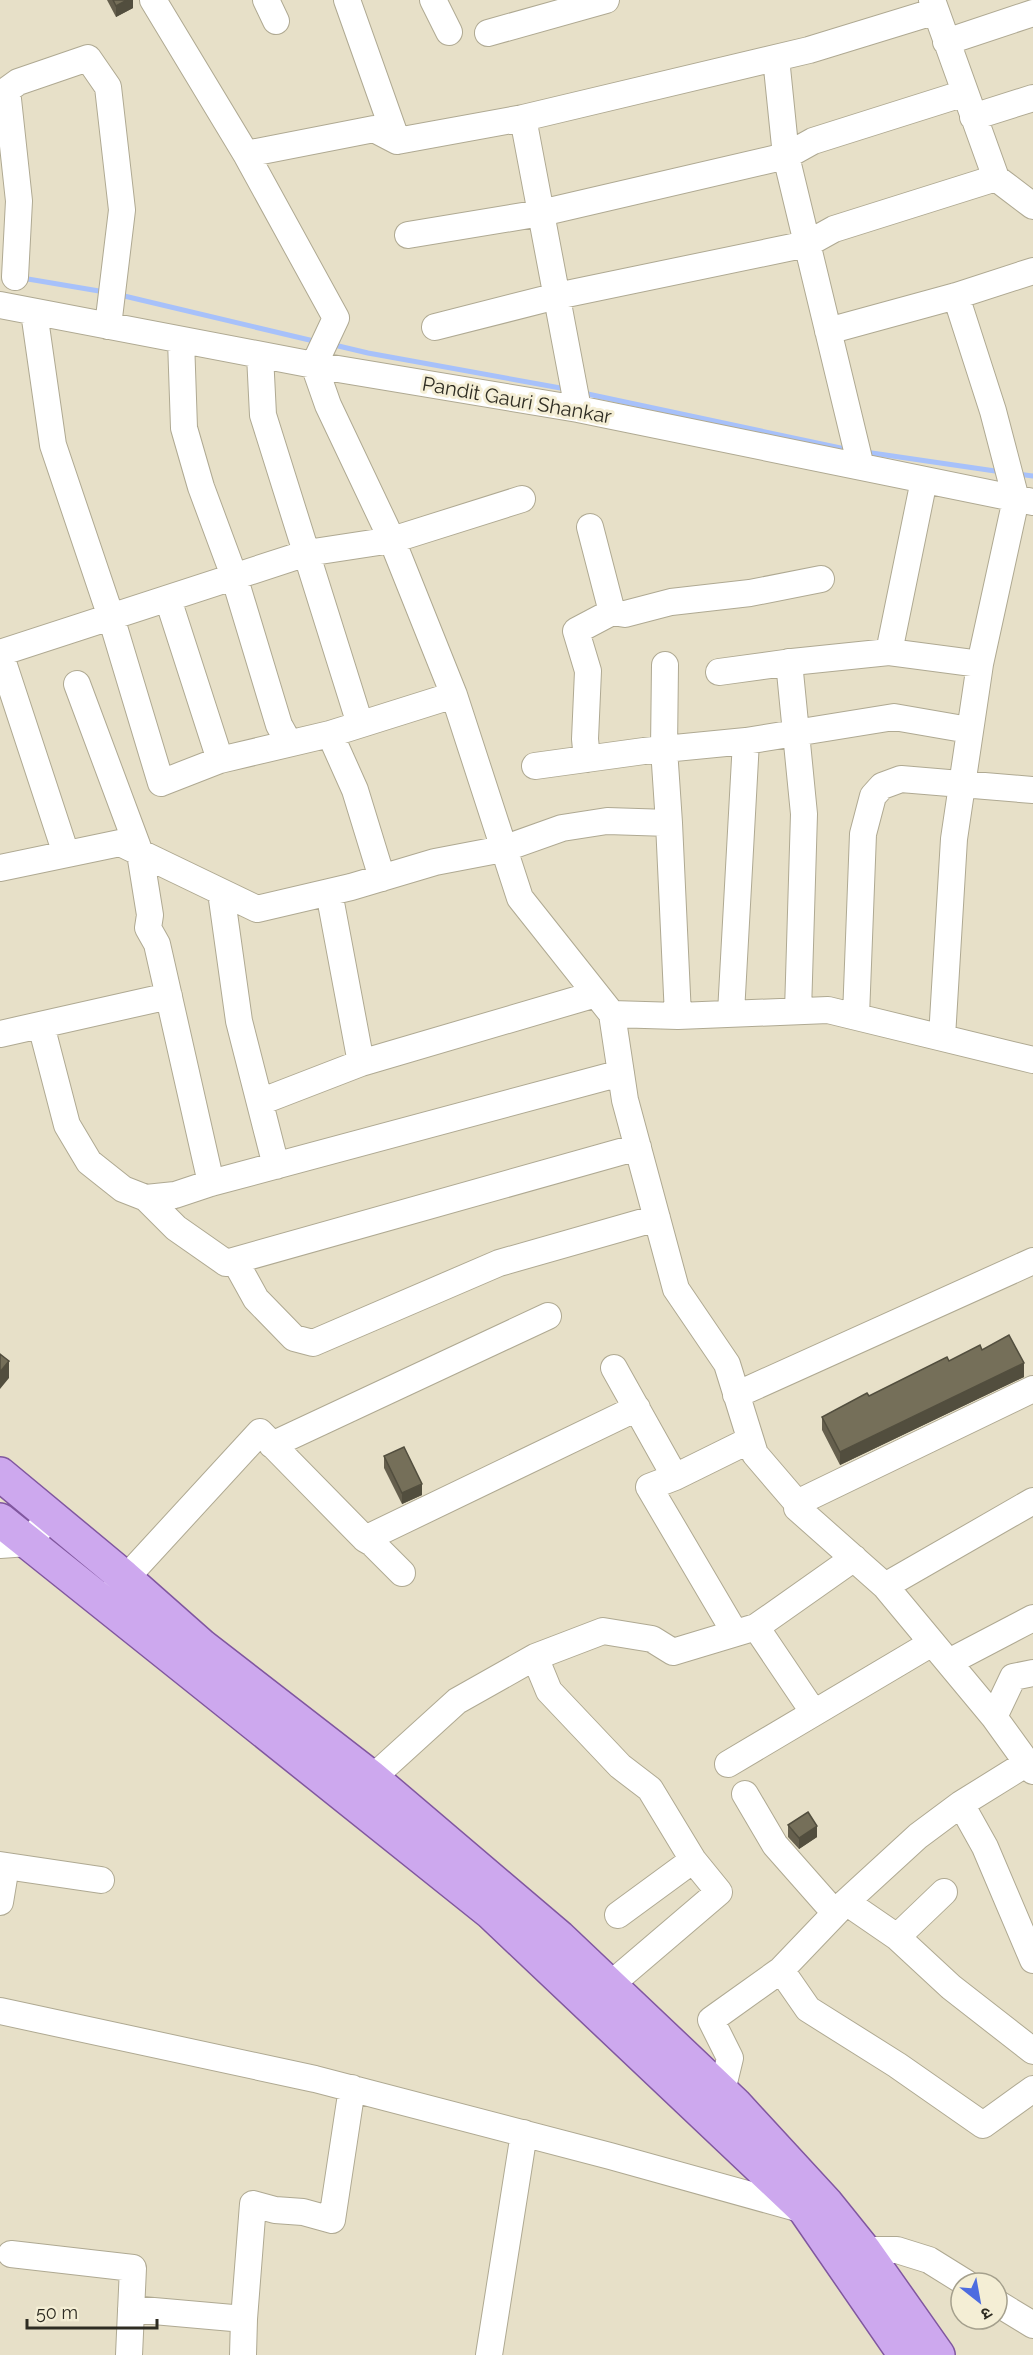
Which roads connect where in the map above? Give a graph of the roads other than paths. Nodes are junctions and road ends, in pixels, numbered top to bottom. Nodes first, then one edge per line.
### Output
1 (153, 0) edge
2 (347, 0) edge
3 (434, 0) edge
4 (606, 0) edge
5 (934, 5) edge
6 (542, 8) edge
7 (1033, 13) edge
8 (449, 32) dead end
9 (488, 33) dead end
10 (946, 42) junction
11 (776, 58) junction
12 (1033, 98) edge
13 (969, 105) junction
14 (523, 118) junction
15 (398, 141) junction
16 (246, 154) junction
17 (786, 156) junction
18 (996, 178) junction
19 (1033, 206) edge
20 (541, 213) junction
21 (408, 235) dead end
22 (807, 244) junction
23 (1033, 271) edge
24 (15, 277) dead end
25 (557, 296) junction
26 (956, 296) junction
27 (0, 305) edge
28 (34, 312) junction
29 (108, 326) junction
30 (435, 327) dead end
31 (828, 331) junction
32 (181, 340) junction
33 (260, 355) junction
34 (314, 365) junction
35 (578, 409) junction
36 (861, 467) junction
37 (924, 480) junction
38 (522, 499) dead end
39 (1025, 501) edge
40 (590, 527) dead end
41 (392, 540) junction
42 (307, 553) junction
43 (234, 576) junction
44 (820, 579) dead end
45 (168, 599) junction
46 (612, 612) junction
47 (111, 617) junction
48 (889, 652) junction
49 (0, 653) edge
50 (789, 662) junction
51 (980, 664) junction
52 (665, 665) dead end
53 (719, 672) dead end
54 (77, 684) dead end
55 (454, 695) junction
56 (360, 724) junction
57 (969, 730) junction
58 (795, 733) junction
59 (330, 734) junction
60 (746, 741) junction
61 (289, 743) junction
62 (664, 749) junction
63 (587, 759) junction
64 (220, 760) junction
65 (535, 766) dead end
66 (962, 783) junction
67 (1033, 790) edge
68 (669, 823) junction
69 (503, 849) junction
70 (140, 853) junction
71 (66, 854) junction
72 (0, 868) edge
73 (382, 878) junction
74 (221, 892) junction
75 (328, 892) junction
76 (169, 996) junction
77 (604, 1004) junction
78 (798, 1011) junction
79 (731, 1014) junction
80 (678, 1016) junction
81 (856, 1016) junction
82 (41, 1025) junction
83 (0, 1034) edge
84 (942, 1037) junction
85 (1033, 1060) edge
86 (360, 1063) junction
87 (621, 1073) junction
88 (260, 1102) junction
89 (638, 1147) junction
90 (276, 1166) junction
91 (210, 1183) junction
92 (146, 1198) junction
93 (657, 1218) junction
94 (235, 1261) junction
95 (1033, 1261) edge
96 (548, 1316) dead end
97 (614, 1368) dead end
98 (1033, 1389) edge
99 (736, 1395) junction
100 (637, 1408) junction
101 (750, 1440) junction
102 (272, 1446) junction
103 (0, 1474) edge
104 (675, 1477) junction
105 (1033, 1501) edge
106 (797, 1503) junction
107 (50, 1516) junction
108 (0, 1520) edge
109 (365, 1539) junction
110 (14, 1544) edge
111 (854, 1558) junction
112 (402, 1573) dead end
113 (124, 1577) junction
114 (885, 1586) junction
115 (104, 1603) junction
116 (1033, 1618) edge
117 (745, 1630) junction
118 (932, 1643) junction
119 (535, 1657) junction
120 (949, 1662) junction
121 (1031, 1677) edge
122 (814, 1713) junction
123 (994, 1717) junction
124 (728, 1764) dead end
125 (1030, 1767) edge
126 (361, 1788) junction
127 (745, 1794) dead end
128 (961, 1804) junction
129 (693, 1860) junction
130 (3, 1865) edge
131 (101, 1880) dead end
132 (944, 1892) dead end
133 (0, 1902) edge
134 (841, 1907) junction
135 (618, 1915) dead end
136 (897, 1937) junction
137 (1033, 1960) edge
138 (781, 1970) junction
139 (614, 2002) junction
140 (0, 2012) edge
141 (1033, 2051) edge
142 (352, 2088) junction
143 (1033, 2089) edge
144 (722, 2091) junction
145 (524, 2133) junction
146 (816, 2207) junction
147 (11, 2254) dead end
148 (854, 2257) junction
149 (949, 2272) edge
150 (131, 2309) junction
151 (1009, 2310) edge
152 (244, 2319) junction
153 (1033, 2325) edge
154 (129, 2355) edge
155 (243, 2355) edge
156 (489, 2355) edge
157 (905, 2355) edge
158 (938, 2355) edge

1 - 16 street
2 - 15 street
3 - 8 street
4 - 6 street
5 - 10 street
5 - 11 street
6 - 9 street
7 - 10 street
10 - 13 street
11 - 14 street
11 - 17 street
12 - 13 street
13 - 17 street
13 - 18 street
14 - 15 street
14 - 20 street
15 - 16 street
16 - 34 street
17 - 20 street
17 - 22 street
18 - 19 street
18 - 22 street
20 - 21 street
20 - 25 street
22 - 25 street
22 - 31 street
23 - 26 street
24 - 29 street
25 - 30 street
25 - 35 street
26 - 31 street
26 - 39 street
27 - 28 street, Pandit Gauri Shankar
28 - 29 street, Pandit Gauri Shankar
28 - 47 street
29 - 32 street, Pandit Gauri Shankar
31 - 36 street
32 - 33 street, Pandit Gauri Shankar
32 - 43 street
33 - 34 street, Pandit Gauri Shankar
33 - 42 street
34 - 35 street, Pandit Gauri Shankar
34 - 41 street
35 - 36 street, Pandit Gauri Shankar
36 - 37 street, Pandit Gauri Shankar
37 - 39 street, Pandit Gauri Shankar
37 - 48 street
38 - 41 street
39 - 51 street
40 - 46 street
41 - 42 street
41 - 55 street
42 - 43 street
42 - 56 street
43 - 45 street
43 - 61 street
44 - 46 street
45 - 47 street
45 - 64 street
46 - 63 street
47 - 49 street
47 - 64 street
48 - 50 street
48 - 51 street
49 - 71 street
50 - 53 street
50 - 58 street
51 - 57 street
52 - 62 street
54 - 70 street
55 - 56 street
55 - 69 street
56 - 59 street
57 - 58 street
57 - 66 street
58 - 60 street
58 - 78 street
59 - 61 street
59 - 73 street
60 - 62 street
60 - 79 street
61 - 64 street
62 - 63 street
62 - 68 street
63 - 65 street
66 - 67 street
66 - 81 street
66 - 84 street
68 - 69 street
68 - 80 street
69 - 73 street
69 - 77 street
70 - 71 street
70 - 74 street
70 - 76 street
71 - 72 street
73 - 75 street
74 - 75 street
74 - 88 street
75 - 86 street
76 - 82 street
76 - 91 street
77 - 80 street
77 - 86 street
77 - 87 street
78 - 79 street
78 - 81 street
79 - 80 street
81 - 84 street
82 - 83 street
82 - 92 street
84 - 85 street
86 - 88 street
87 - 89 street
87 - 90 street
88 - 90 street
89 - 93 street
89 - 94 street
90 - 91 street
91 - 92 street
92 - 94 street
93 - 94 street
93 - 99 street
95 - 99 street
96 - 102 street
97 - 100 street
98 - 106 street
99 - 101 street
100 - 104 street
100 - 109 street
101 - 104 street
101 - 106 street
102 - 109 street
102 - 113 street
103 - 107 main road
104 - 117 street
105 - 114 street
106 - 111 street
107 - 110 street
107 - 113 main road
108 - 110 main road
109 - 112 street
110 - 115 main road
111 - 114 street
111 - 117 street
113 - 115 street
113 - 126 main road
114 - 118 street
115 - 126 main road
116 - 120 street
117 - 119 street
117 - 122 street
118 - 120 street
118 - 122 street
119 - 126 street
119 - 129 street
120 - 123 street
121 - 123 street
122 - 124 street
123 - 125 street
125 - 128 street
126 - 139 main road
127 - 134 street
128 - 134 street
128 - 137 street
129 - 135 street
129 - 139 street
130 - 131 street
130 - 133 street
132 - 136 street
134 - 136 street
134 - 138 street
136 - 141 street
138 - 143 street
138 - 144 street
139 - 144 main road
139 - 146 main road
140 - 142 street
142 - 145 street
142 - 152 street
144 - 146 main road
145 - 146 street
145 - 156 street
146 - 148 main road
147 - 150 street
148 - 149 street
148 - 157 main road
148 - 158 main road
150 - 152 street
150 - 154 street
151 - 153 street
152 - 155 street

